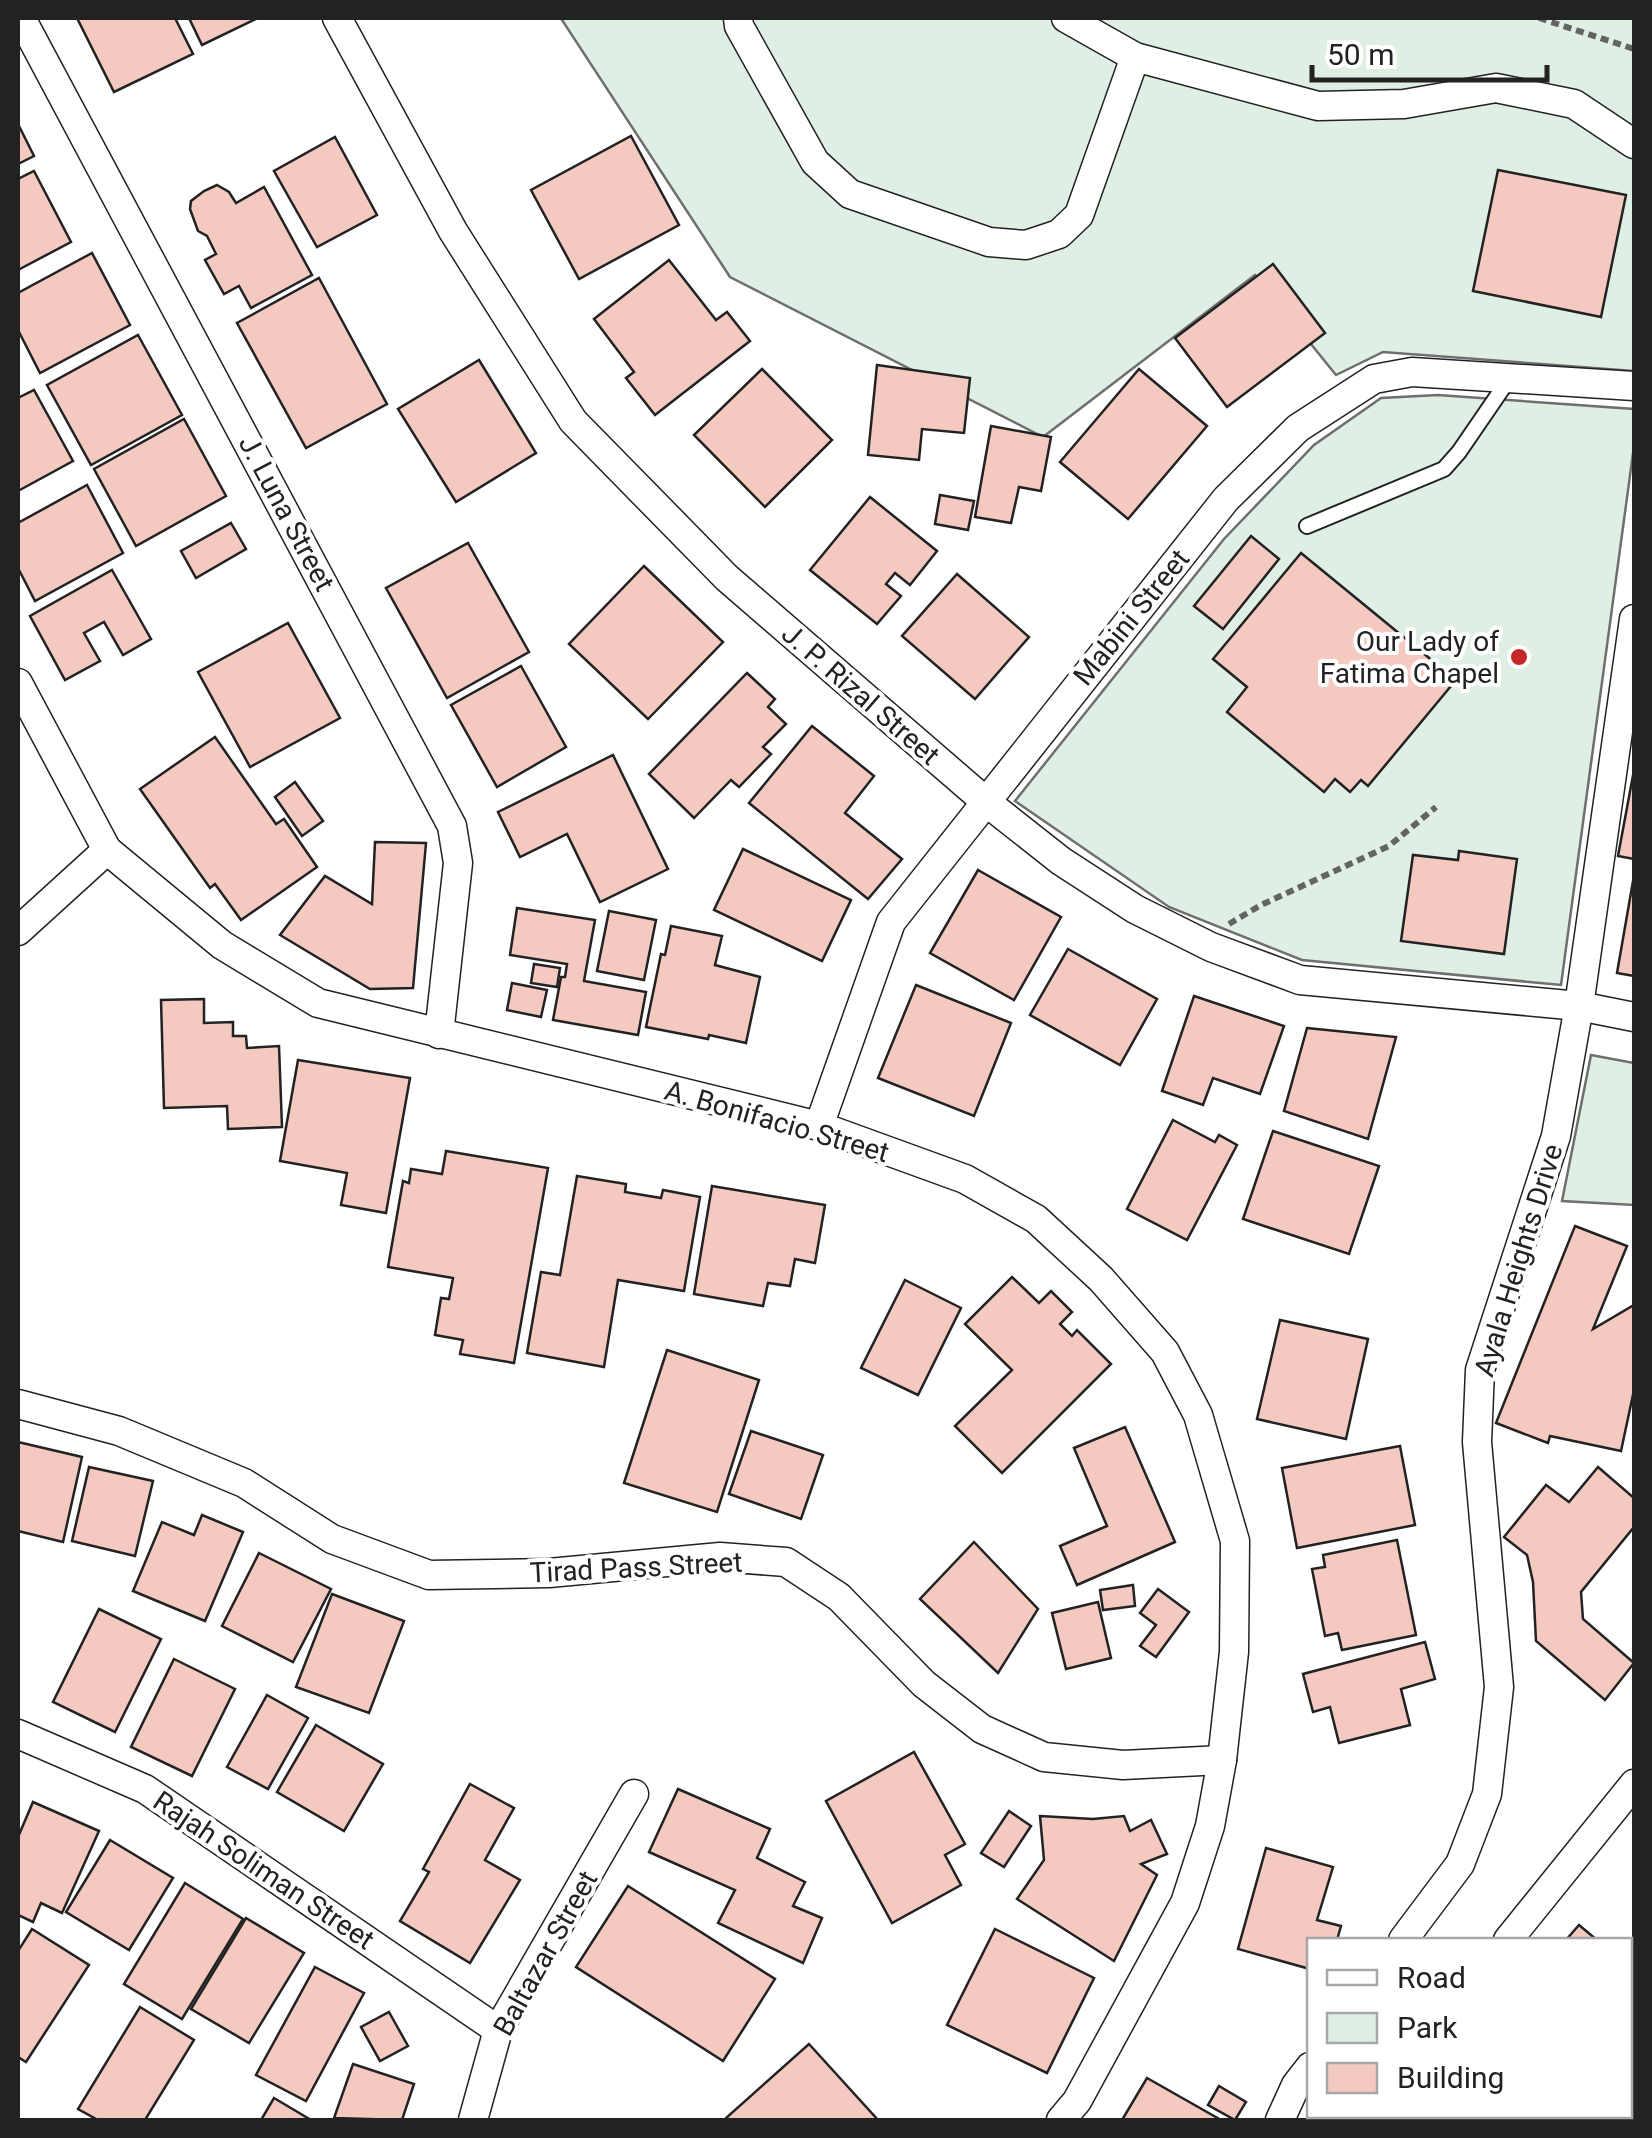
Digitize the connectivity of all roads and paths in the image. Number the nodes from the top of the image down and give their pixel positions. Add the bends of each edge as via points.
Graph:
1 (21, 18) edge
2 (337, 18) edge
3 (738, 18) edge
4 (1066, 18) edge
5 (1539, 18) edge
6 (1634, 49) edge
7 (1135, 56) junction
8 (1634, 144) edge
9 (1509, 380) junction
10 (1634, 386) edge
11 (1308, 526) dead end
12 (1634, 620) edge
13 (18, 683) edge
14 (985, 801) junction
15 (1436, 808) dead end
16 (107, 850) junction
17 (18, 931) edge
18 (1201, 940) junction
19 (1579, 1006) junction
20 (1634, 1017) edge
21 (439, 1034) junction
22 (818, 1126) junction
23 (18, 1404) edge
24 (18, 1734) edge
25 (1222, 1760) junction
26 (1634, 1784) edge
27 (634, 1794) dead end
28 (1404, 1938) edge
29 (1510, 1938) edge
30 (498, 2030) junction
31 (1307, 2070) edge
32 (472, 2120) edge
33 (1062, 2120) edge
34 (1280, 2120) edge

1 - 21 street, J. Luna Street via 452,826 458,863
2 - 14 street, J. P. Rizal Street via 453,232 573,421 728,578
3 - 7 street via 815,162 838,184 850,194 989,242 1026,245 1059,234 1079,215
4 - 7 street
5 - 6 path
7 - 8 street via 1318,106 1404,104 1496,88 1574,104
9 - 10 street, Mabini Street
9 - 11 lane via 1444,469
9 - 14 street, Mabini Street via 1412,372 1374,379 1298,428 1226,498
12 - 19 street, Ayala Heights Drive
13 - 16 street, A. Bonifacio Street
14 - 18 street, J. P. Rizal Street via 1135,909
14 - 22 street, Mabini Street via 891,922
15 - 18 path via 1389,846
16 - 17 street
16 - 21 street, A. Bonifacio Street via 222,945 318,1003
18 - 19 street, J. P. Rizal Street via 1300,980
19 - 20 street, J. P. Rizal Street
19 - 28 street, Ayala Heights Drive via 1556,1136 1480,1370 1477,1442 1500,1687 1487,1794 1460,1864
21 - 22 street, A. Bonifacio Street
22 - 25 street, A. Bonifacio Street via 965,1179 1036,1219 1165,1352 1198,1415 1235,1540 1234,1652
23 - 25 street, Tirad Pass Street via 119,1430 244,1483 332,1539 430,1576 720,1557 786,1562 840,1597 924,1684 982,1729 1044,1757 1123,1765
24 - 30 street, Rajah Soliman Street via 145,1789
25 - 33 street, A. Bonifacio Street via 1186,1902
26 - 29 street
27 - 30 street, Baltazar Street
30 - 32 street, Baltazar Street
31 - 34 street

